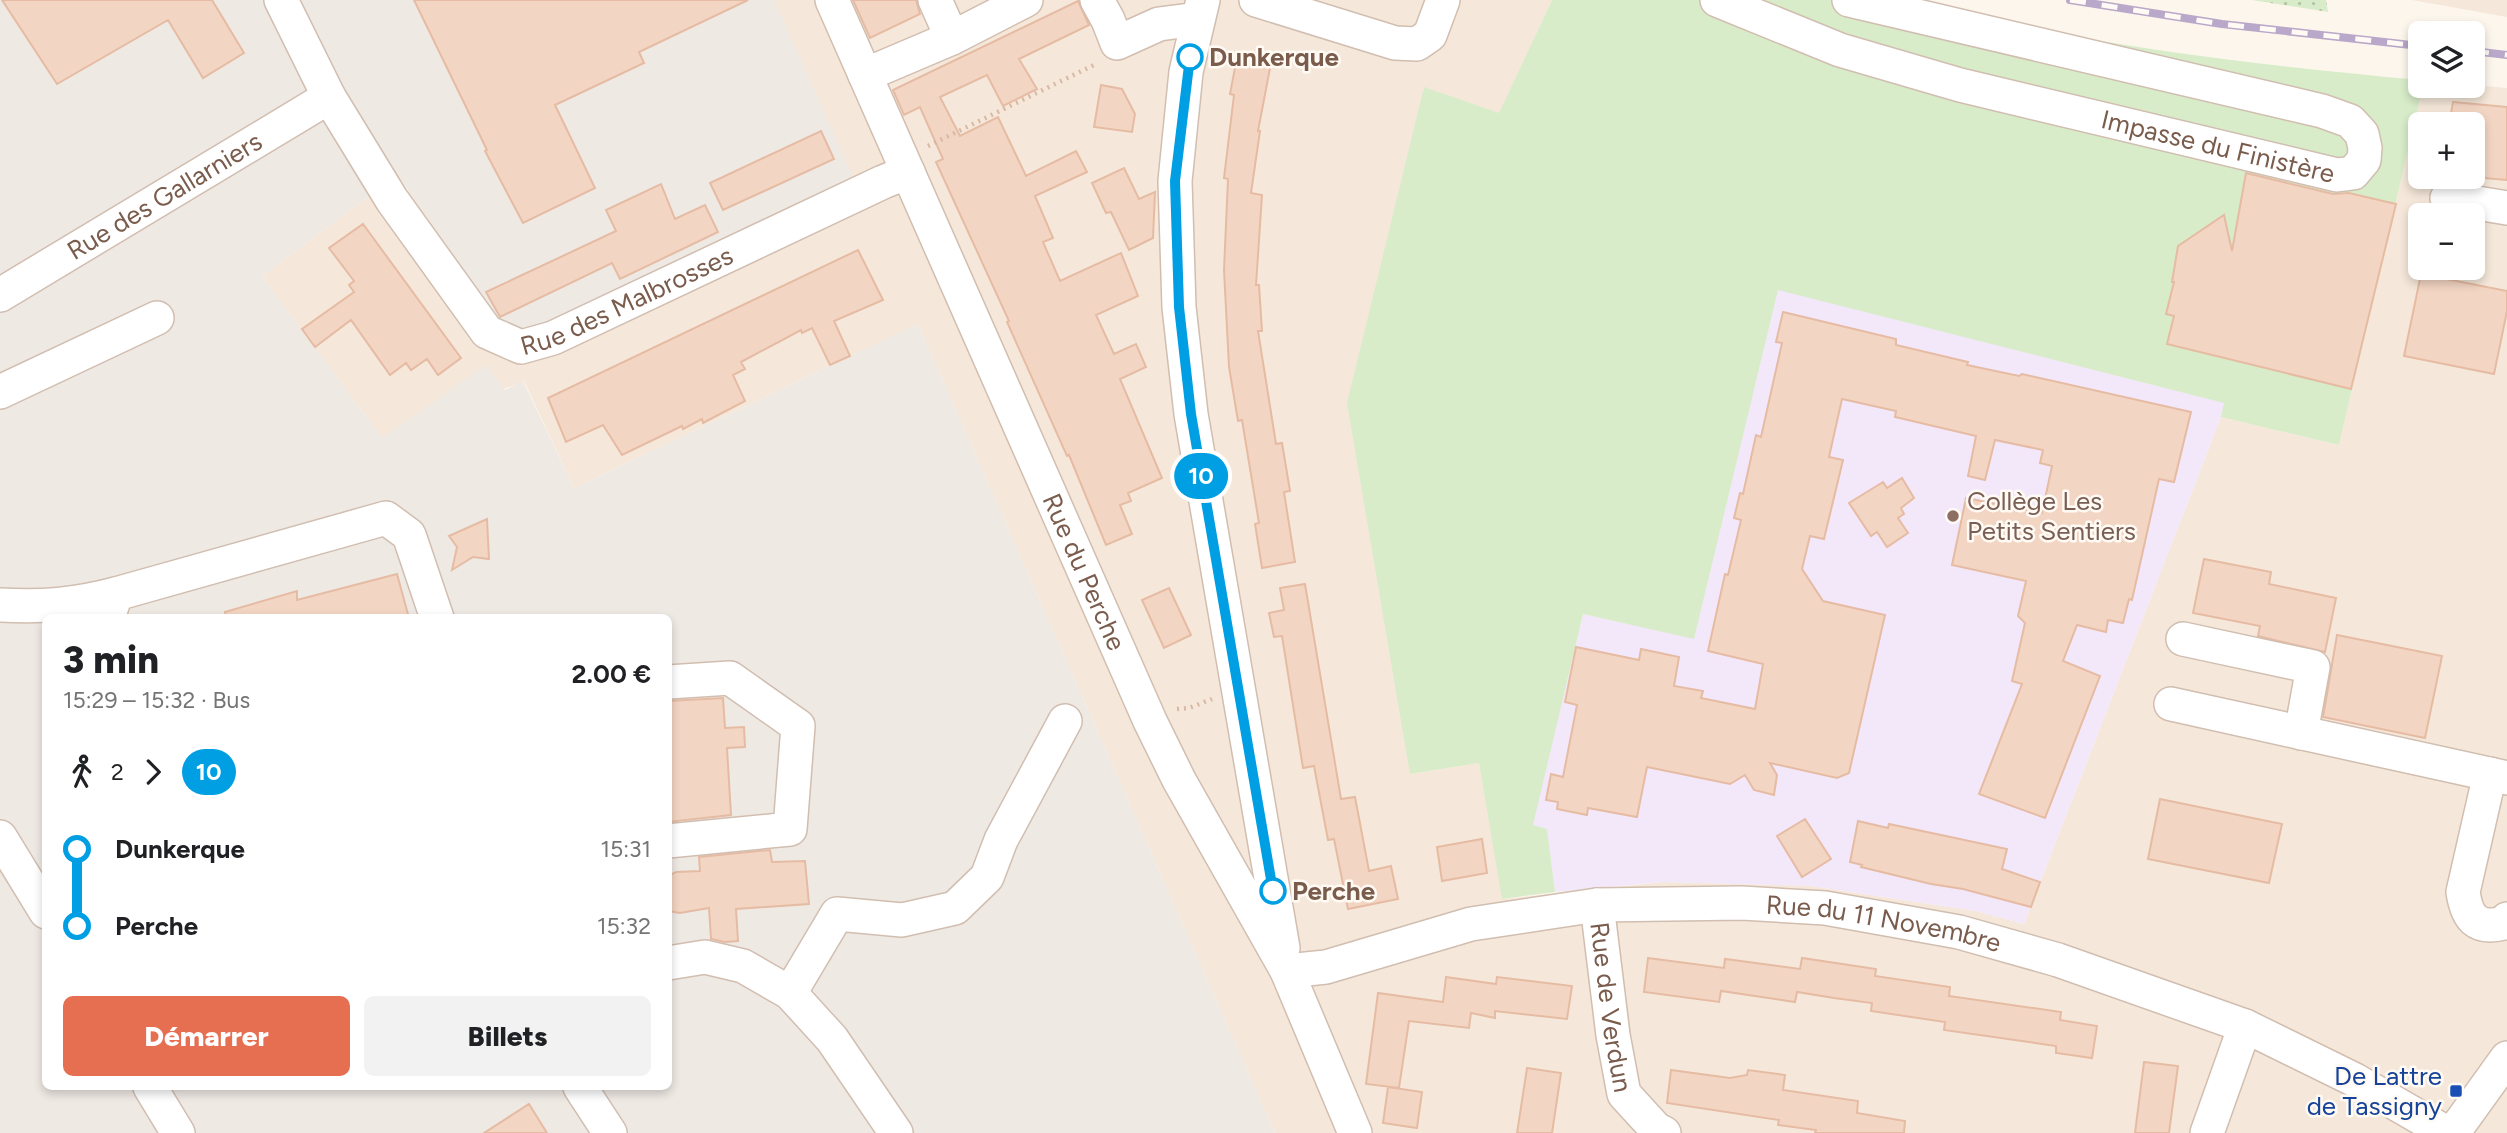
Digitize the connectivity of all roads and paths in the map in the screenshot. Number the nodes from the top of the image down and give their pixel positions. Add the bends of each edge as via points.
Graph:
1 (281, 0) edge
2 (832, 0) edge
3 (936, 0) edge
4 (1026, 0) edge
5 (1097, 0) edge
6 (1256, 0) edge
7 (1443, 0) edge
8 (1849, 0) edge
9 (1735, 2) edge
10 (1201, 10) edge
11 (952, 38) junction
12 (1117, 43) junction
13 (865, 75) junction
14 (329, 97) junction
15 (905, 166) junction
16 (2446, 198) dead end
17 (2507, 208) edge
18 (0, 296) edge
19 (157, 318) dead end
20 (0, 392) edge
21 (0, 605) edge
22 (112, 606) edge
23 (436, 614) edge
24 (2183, 639) dead end
25 (672, 682) edge
26 (1238, 686) junction
27 (2171, 704) dead end
28 (1065, 721) dead end
29 (1150, 721) junction
30 (2301, 733) junction
31 (2498, 776) edge
32 (0, 837) edge
33 (672, 841) edge
34 (42, 905) edge
35 (1597, 905) junction
36 (2507, 919) edge
37 (672, 962) edge
38 (1287, 971) junction
39 (790, 993) junction
40 (2245, 1026) junction
41 (2507, 1058) edge
42 (152, 1090) edge
43 (582, 1090) edge
44 (2462, 1129) edge
45 (178, 1133) edge
46 (610, 1133) edge
47 (896, 1133) edge
48 (1355, 1133) edge
49 (1664, 1133) edge
50 (2207, 1133) edge

1 - 14 street, Rue des Malbrosses
2 - 13 street, Rue du Perche
3 - 11 street
4 - 11 street
5 - 12 street
6 - 7 street via 1395,43 1417,44 1430,35
8 - 9 street, Impasse du Finistère via 2322,111 2350,121 2362,134 2364,160 2353,173 2337,175 1973,89 1840,50
10 - 12 street
10 - 26 street via 1186,72 1175,181 1179,307 1191,414
11 - 13 street
12 - 15 path via 1107,58
13 - 15 street, Rue du Perche
14 - 15 street, Rue des Malbrosses via 392,200 487,332 521,347 553,338 883,182
14 - 18 street, Rue des Gallarniers
15 - 29 street, Rue du Perche
16 - 17 street
19 - 20 street
21 - 22 street via 43,607 90,601
22 - 23 street via 386,518 409,535
24 - 30 street via 2313,667
25 - 33 street via 730,678 798,726 790,829
26 - 29 path via 1189,708 1163,709
26 - 38 street
27 - 30 street
28 - 39 street via 1001,840 987,877 963,901 955,908 902,920 837,914
29 - 38 street, Rue du Perche
30 - 31 street
31 - 36 street via 2463,892 2466,912 2478,923 2493,926
32 - 34 street
35 - 38 street, Rue du 11 Novembre via 1471,924 1326,967
35 - 40 street, Rue du 11 Novembre via 1742,903 1825,908 1959,932 2058,960
35 - 49 street, Rue de Verdun via 1625,1094
37 - 39 street via 705,957 743,966
38 - 48 street, Rue du Perche
39 - 47 street via 832,1039
40 - 44 street, Rue du 11 Novembre
40 - 50 street
41 - 44 street
42 - 45 street
43 - 46 street

